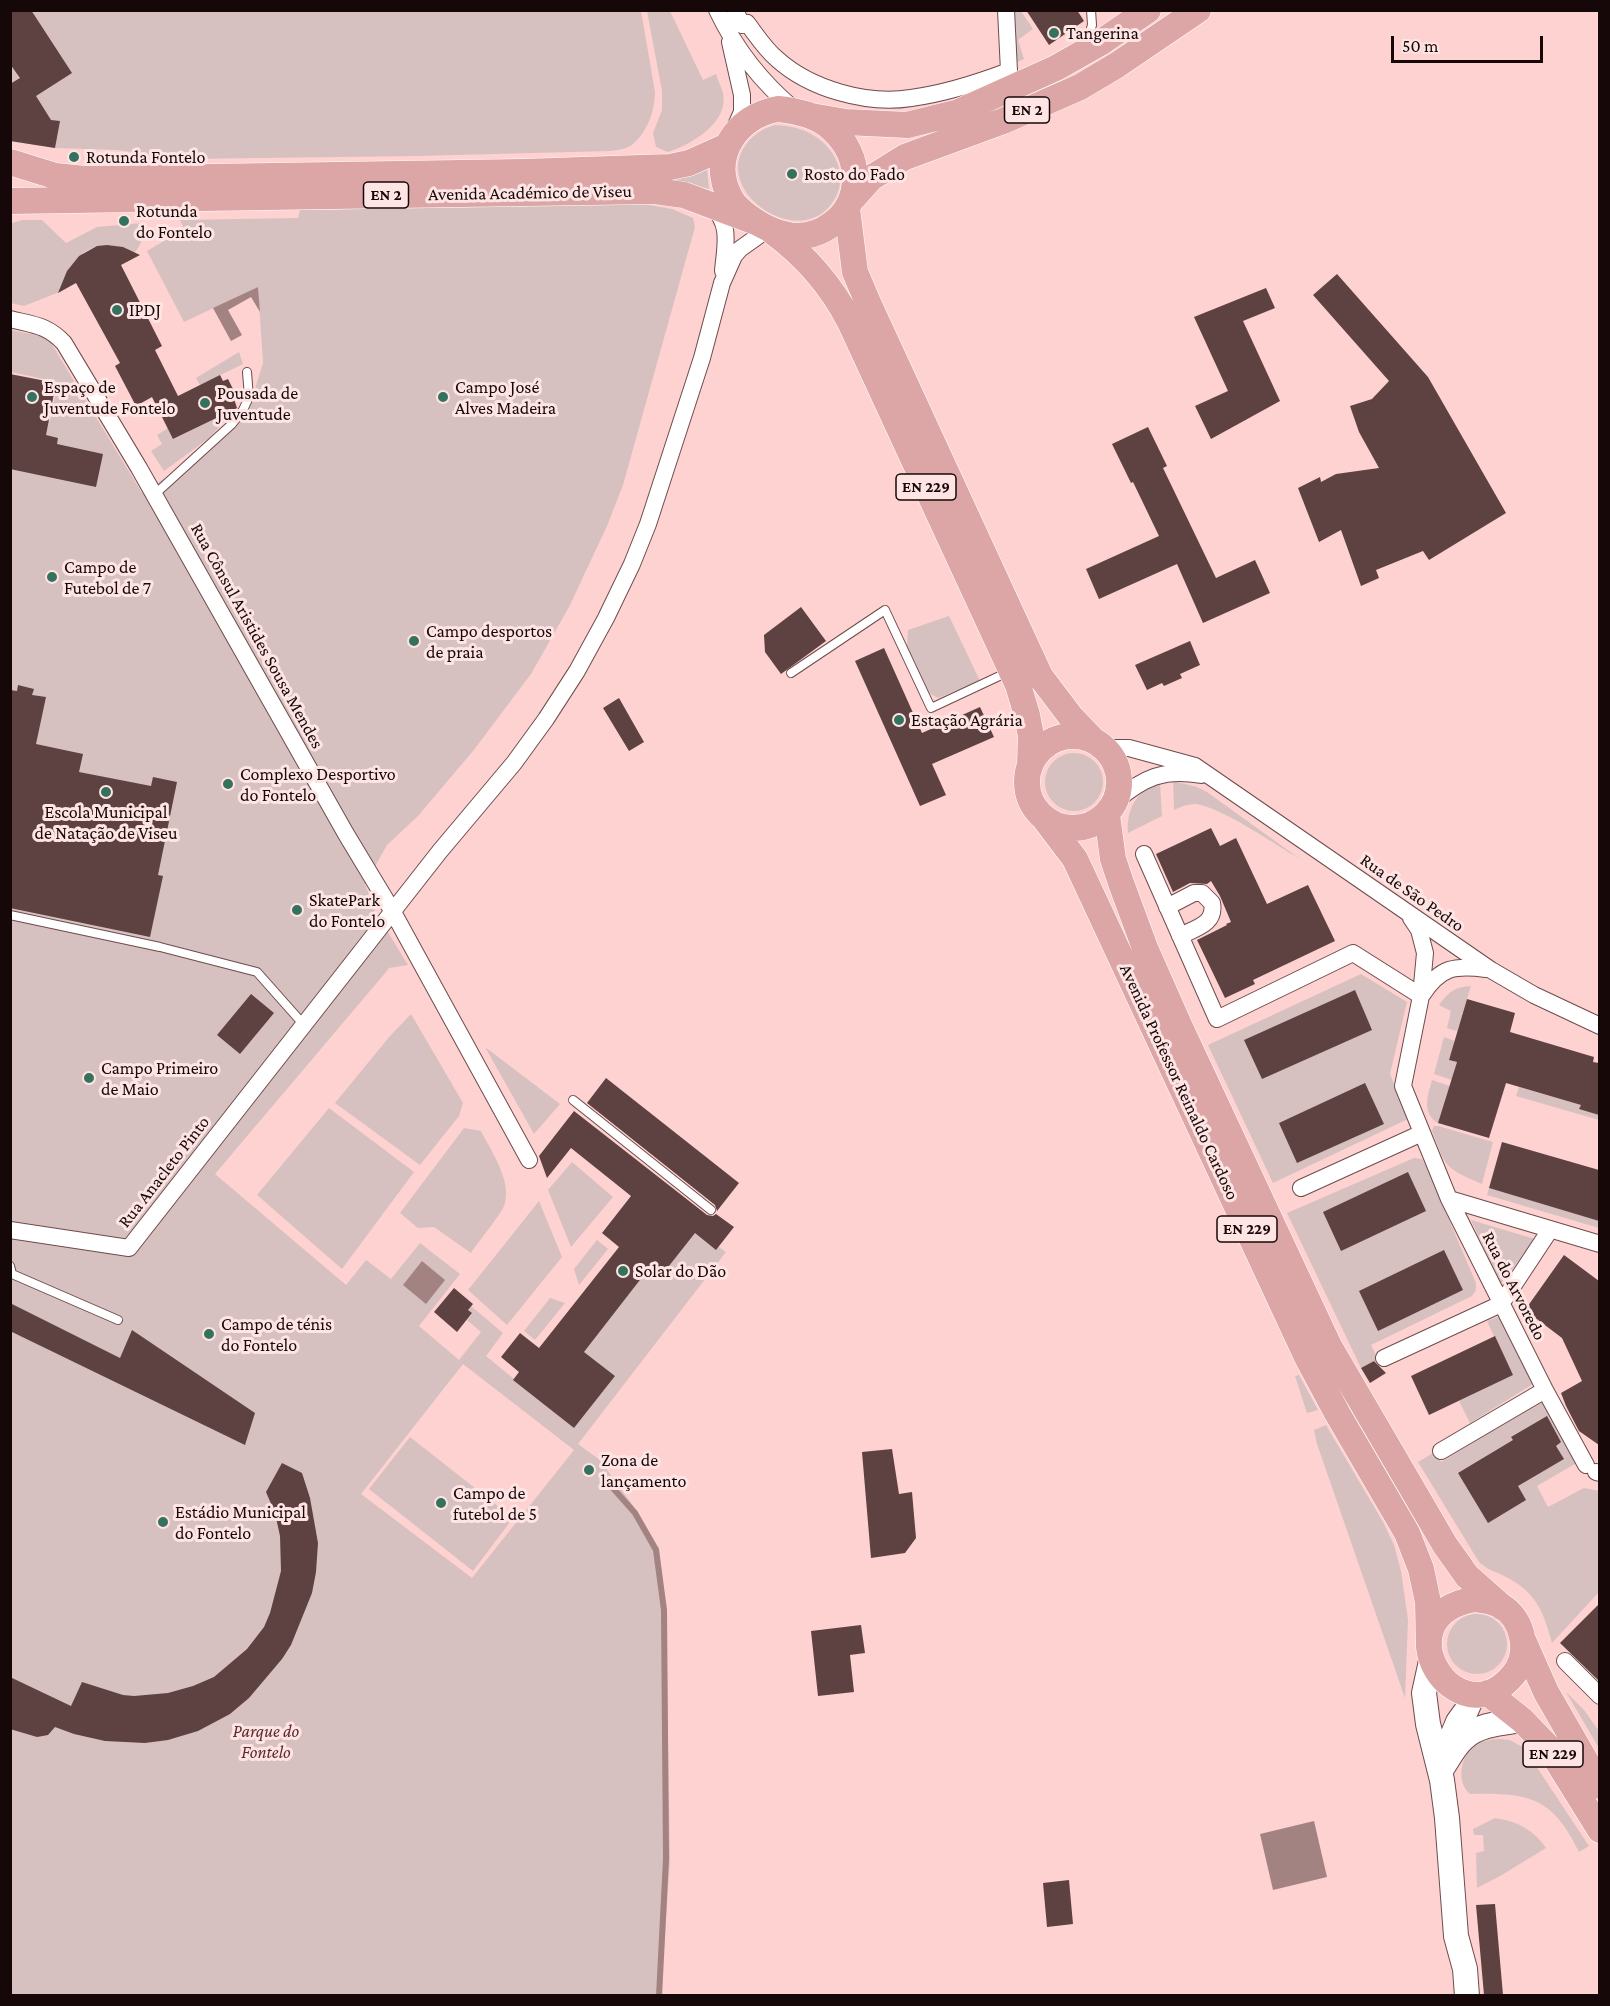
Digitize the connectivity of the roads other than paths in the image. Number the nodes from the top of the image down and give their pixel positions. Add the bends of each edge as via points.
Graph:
1 (717, 10) edge
2 (735, 10) edge
3 (1006, 10) edge
4 (1091, 10) edge
5 (1148, 10) edge
6 (1198, 10) edge
7 (726, 30) junction
8 (1083, 54) junction
9 (803, 113) junction
10 (730, 140) junction
11 (10, 162) edge
12 (723, 174) junction
13 (12, 201) edge
14 (850, 203) junction
15 (717, 206) junction
16 (766, 228) junction
17 (722, 284) junction
18 (10, 320) edge
19 (247, 372) dead end
20 (154, 495) junction
21 (1011, 670) junction
22 (791, 673) dead end
23 (1099, 744) junction
24 (1030, 766) junction
25 (1211, 777) junction
26 (1111, 808) junction
27 (1044, 818) junction
28 (1144, 854) dead end
29 (1167, 907) junction
30 (393, 912) junction
31 (1409, 914) junction
32 (10, 915) edge
33 (1180, 936) junction
34 (1491, 970) junction
35 (1421, 996) junction
36 (304, 1025) junction
37 (1599, 1026) edge
38 (573, 1100) dead end
39 (1422, 1133) junction
40 (529, 1160) dead end
41 (1301, 1188) dead end
42 (1449, 1199) junction
43 (711, 1210) dead end
44 (1550, 1230) junction
45 (11, 1233) edge
46 (1599, 1244) edge
47 (11, 1271) edge
48 (1501, 1304) junction
49 (118, 1320) dead end
50 (1384, 1358) dead end
51 (1545, 1390) junction
52 (1441, 1451) dead end
53 (1594, 1470) edge
54 (1502, 1606) junction
55 (1523, 1640) junction
56 (1430, 1653) junction
57 (1565, 1661) dead end
58 (1481, 1694) junction
59 (1599, 1696) edge
60 (1522, 1720) junction
61 (1440, 1770) junction
62 (1599, 1786) edge
63 (1599, 1830) edge
64 (1467, 1995) edge

1 - 7 street
2 - 3 street via 742,25 747,23 768,51 795,74 836,91 889,100 911,98 1009,71
4 - 8 lane via 1092,25
5 - 8 main road, EN 2
6 - 14 main road, EN 2 via 1080,87 1004,121 905,157 871,178
7 - 9 street via 758,76
7 - 10 street via 742,95 742,112
8 - 9 main road, EN 2 via 993,98 923,122 891,126
9 - 10 main road, EN 2 via 768,111 749,120
9 - 14 main road via 833,130 850,154 856,176
10 - 11 main road, Avenida Académico de Viseu / EN 2 via 689,163 670,167 523,172 85,179 55,176
10 - 12 main road via 723,159
12 - 15 street
12 - 16 main road via 731,200
13 - 15 main road, Avenida Académico de Viseu / EN 2 via 655,191
14 - 16 main road, EN 2 via 840,218 820,232 795,236
14 - 23 main road, EN 229 via 855,272 869,305 1040,676 1071,717
15 - 16 main road, Avenida Académico de Viseu / EN 2
15 - 17 street via 727,237
16 - 17 street via 734,256
16 - 21 main road, EN 229 via 799,252 837,297
17 - 30 street, Rua Anacleto Pinto via 648,524 606,618 546,719
18 - 20 street, Rua Cônsul Aristides Sousa Mendes via 40,326 54,332 64,343
19 - 20 lane via 249,398 243,410
20 - 30 street, Rua Cônsul Aristides Sousa Mendes
21 - 22 lane via 931,708 885,610
21 - 24 main road, EN 229 via 1027,716
23 - 24 main road via 1074,736 1052,740 1036,754
23 - 25 street, Rua de São Pedro via 1173,759 1195,766
23 - 26 main road, EN 229 via 1119,770 1120,786
24 - 27 main road, EN 229 via 1028,790 1035,809
25 - 26 street via 1166,774 1147,778
25 - 31 street, Rua de São Pedro
26 - 27 main road via 1092,825 1075,829
26 - 54 main road, Avenida Professor Reinaldo Cardoso / EN 229 via 1113,859 1145,948 1329,1346 1445,1545 1467,1576
27 - 56 main road, Avenida Professor Reinaldo Cardoso / EN 229 via 1075,859 1307,1357 1407,1533 1428,1602
28 - 29 street
29 - 33 street
29 - 33 street via 1194,893 1202,893 1212,903 1210,921
30 - 36 street, Rua Anacleto Pinto
30 - 40 street, Rua Cônsul Aristides Sousa Mendes
31 - 34 street, Rua de São Pedro
31 - 35 street, Rua do Arvoredo via 1419,930 1425,953
32 - 36 lane via 257,972
33 - 35 street via 1217,1019 1353,953
34 - 35 street via 1460,967 1446,971 1432,979
34 - 37 street, Rua de São Pedro
35 - 39 street, Rua do Arvoredo via 1403,1086
36 - 45 street, Rua Anacleto Pinto via 129,1248
38 - 43 lane
39 - 41 street
39 - 42 street, Rua do Arvoredo
42 - 44 street
42 - 48 street, Rua do Arvoredo
44 - 46 street
44 - 48 street
47 - 49 lane
48 - 50 street
48 - 51 street, Rua do Arvoredo
51 - 52 street
51 - 53 street, Rua do Arvoredo
54 - 55 main road, EN 229 via 1512,1615
54 - 56 main road via 1475,1599 1448,1608 1431,1631
55 - 58 main road via 1518,1670 1508,1682
55 - 62 main road, EN 229 via 1546,1692
56 - 58 main road, EN 229 via 1438,1675 1450,1686
56 - 61 street via 1424,1694
57 - 59 street
58 - 60 main road, EN 229
58 - 61 street via 1458,1722
60 - 61 street via 1469,1734
60 - 63 main road, EN 229 via 1549,1748
61 - 64 street via 1456,1936

